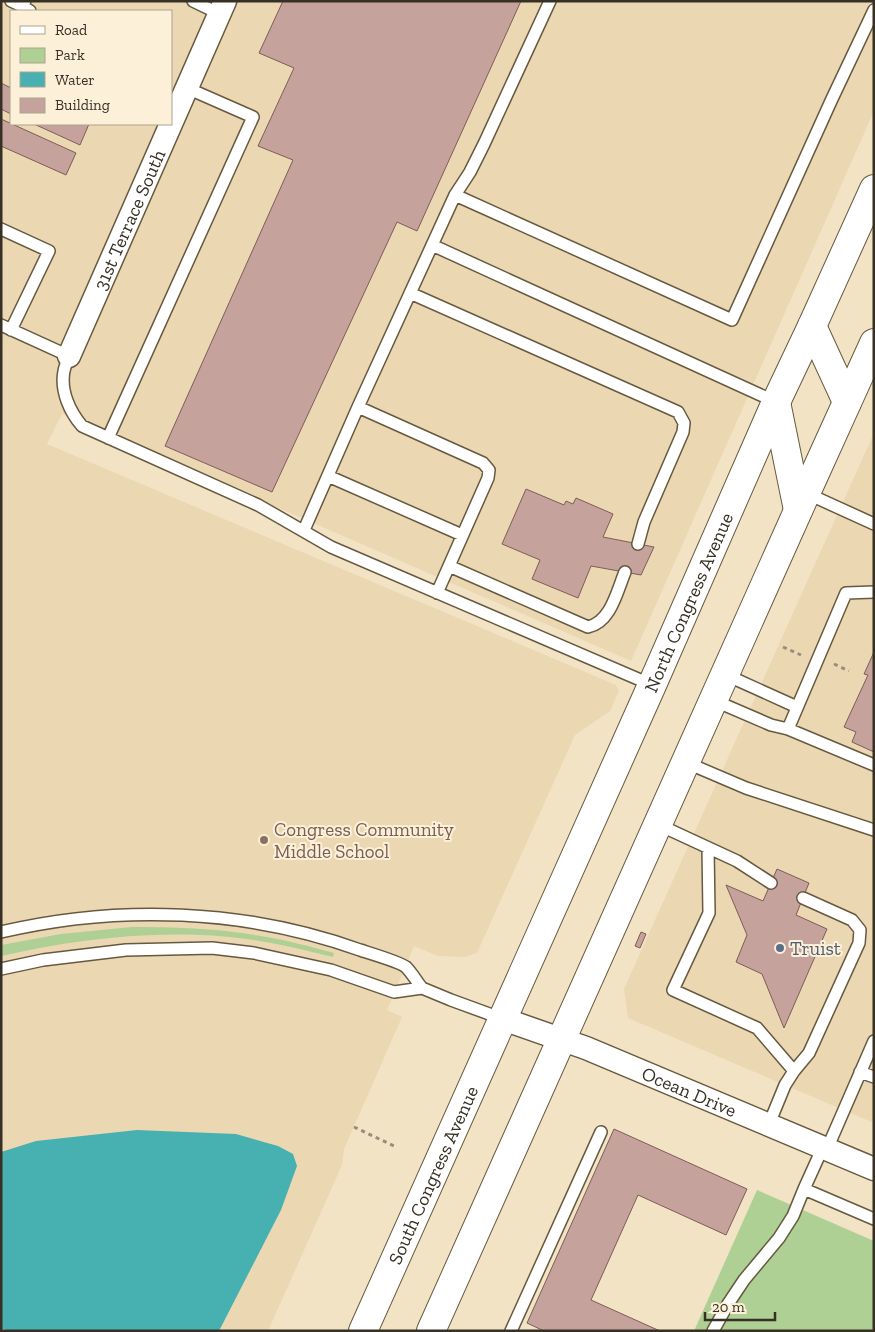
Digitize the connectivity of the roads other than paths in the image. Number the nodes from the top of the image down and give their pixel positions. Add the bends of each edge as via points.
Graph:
1 (11, 1) edge
2 (192, 1) edge
3 (550, 1) edge
4 (26, 6) edge
5 (222, 8) edge
6 (873, 14) edge
7 (187, 88) junction
8 (172, 122) edge
9 (171, 125) edge
10 (874, 189) edge
11 (455, 195) junction
12 (1, 229) edge
13 (432, 245) junction
14 (410, 293) junction
15 (812, 326) junction
16 (6, 327) edge
17 (874, 343) edge
18 (69, 356) junction
19 (776, 402) junction
20 (847, 402) junction
21 (358, 407) junction
22 (108, 438) junction
23 (328, 476) junction
24 (802, 502) junction
25 (874, 524) edge
26 (304, 530) junction
27 (462, 535) junction
28 (638, 544) dead end
29 (449, 566) junction
30 (625, 572) dead end
31 (874, 592) edge
32 (437, 593) junction
33 (724, 674) junction
34 (652, 685) junction
35 (713, 700) junction
36 (797, 707) junction
37 (788, 729) junction
38 (685, 762) junction
39 (874, 765) edge
40 (657, 824) junction
41 (874, 830) edge
42 (708, 848) junction
43 (771, 883) dead end
44 (803, 898) dead end
45 (1, 932) edge
46 (1, 969) edge
47 (422, 988) junction
48 (503, 1019) junction
49 (562, 1039) junction
50 (874, 1041) edge
51 (794, 1071) junction
52 (860, 1072) junction
53 (874, 1077) edge
54 (769, 1124) junction
55 (601, 1132) dead end
56 (825, 1148) junction
57 (874, 1169) edge
58 (804, 1189) junction
59 (874, 1219) edge
60 (363, 1331) edge
61 (431, 1331) edge
62 (511, 1331) edge
63 (713, 1331) edge

1 - 4 lane
2 - 5 lane
3 - 11 lane via 484,144
5 - 7 street, 31st Terrace South
6 - 11 lane via 732,320
7 - 8 street, 31st Terrace South
7 - 22 lane via 253,117
9 - 18 street, 31st Terrace South
10 - 15 main road, North Congress Avenue
11 - 13 lane
12 - 16 lane via 49,251
13 - 14 lane
13 - 19 lane
14 - 21 lane
14 - 28 lane via 678,412 684,423 683,432 644,522
15 - 19 main road, North Congress Avenue
15 - 20 main road
16 - 18 lane
17 - 20 main road
18 - 22 lane via 64,388 74,416 82,426
19 - 24 main road
19 - 34 main road, North Congress Avenue
20 - 24 main road
21 - 23 lane
21 - 27 lane via 483,463 489,470
22 - 26 lane via 258,505
23 - 26 lane
23 - 27 lane
24 - 25 lane
24 - 33 main road
26 - 32 lane via 331,547
27 - 29 lane
29 - 30 lane via 588,627 595,626 608,615
29 - 32 lane
31 - 36 lane via 846,594
32 - 34 lane
33 - 35 main road
33 - 36 lane
34 - 48 main road, North Congress Avenue
35 - 37 lane
35 - 38 main road
36 - 37 lane
37 - 39 lane
38 - 40 main road
38 - 41 lane via 746,788
40 - 42 lane
40 - 49 main road
42 - 43 lane via 737,861
42 - 51 lane via 708,913 673,990 757,1028
44 - 51 lane via 852,920 860,930 859,943 809,1053
45 - 47 lane via 52,922 135,914 219,918 338,942 405,966
46 - 47 lane via 43,960 126,950 212,948 254,953 331,970 394,992
47 - 48 lane
48 - 49 street, Ocean Drive
48 - 60 main road, South Congress Avenue
49 - 54 street, Ocean Drive
49 - 61 main road
50 - 52 lane
51 - 54 lane
52 - 53 lane
52 - 56 lane
54 - 56 street, Ocean Drive
55 - 62 lane
56 - 57 street, Ocean Drive
56 - 58 lane
58 - 59 lane
58 - 63 lane via 779,1238 744,1280

